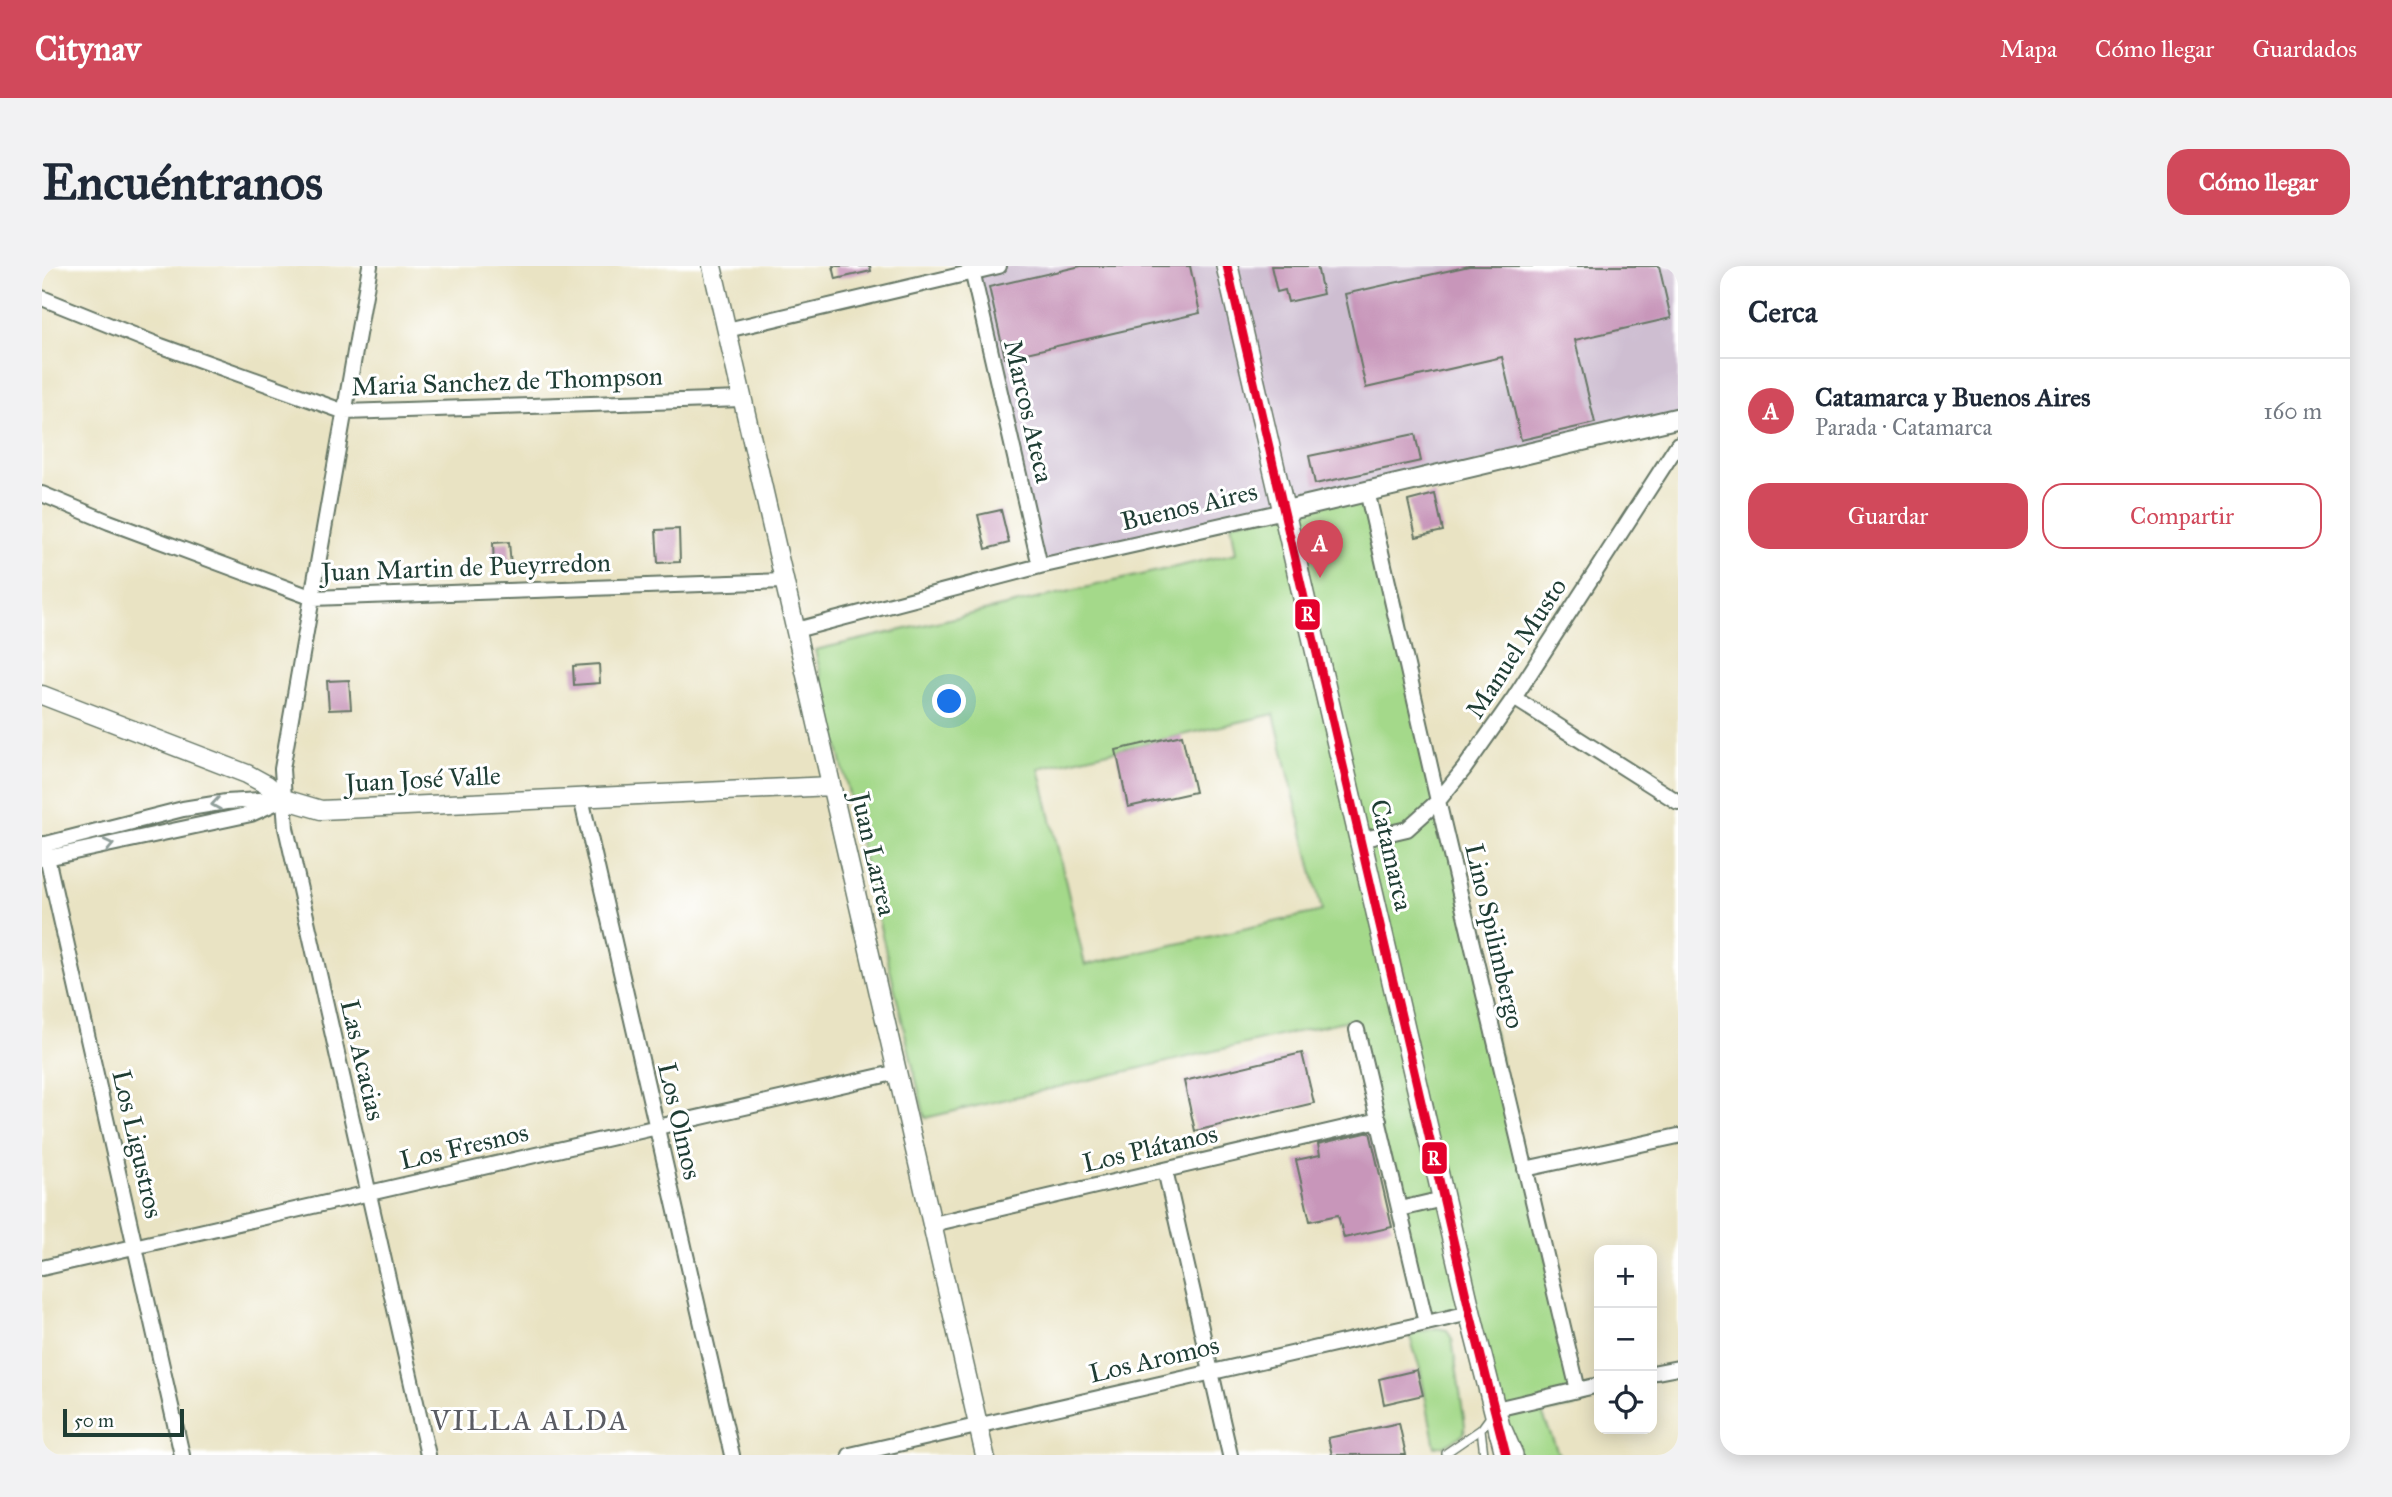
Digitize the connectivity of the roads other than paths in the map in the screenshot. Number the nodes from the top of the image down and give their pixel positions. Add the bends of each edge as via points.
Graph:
1 (369, 266) edge
2 (712, 266) edge
3 (999, 266) edge
4 (1227, 266) edge
5 (972, 269) edge
6 (42, 298) edge
7 (726, 330) junction
8 (742, 399) junction
9 (345, 412) junction
10 (1678, 418) edge
11 (1678, 444) edge
12 (1367, 491) junction
13 (42, 494) edge
14 (1283, 511) junction
15 (1040, 566) junction
16 (784, 581) junction
17 (313, 598) junction
18 (796, 630) junction
19 (42, 695) edge
20 (1514, 698) junction
21 (831, 786) junction
22 (581, 798) junction
23 (284, 799) junction
24 (1438, 801) junction
25 (1678, 802) edge
26 (1360, 840) junction
27 (44, 851) edge
28 (1357, 1030) dead end
29 (898, 1072) junction
30 (1379, 1120) junction
31 (657, 1127) junction
32 (1678, 1136) edge
33 (1525, 1169) junction
34 (1165, 1170) junction
35 (368, 1193) junction
36 (1443, 1199) junction
37 (1400, 1209) junction
38 (933, 1224) junction
39 (136, 1246) junction
40 (42, 1268) edge
41 (1470, 1313) junction
42 (1426, 1323) junction
43 (1678, 1368) edge
44 (1211, 1372) junction
45 (1657, 1372) edge
46 (1594, 1386) edge
47 (1578, 1390) junction
48 (1496, 1409) junction
49 (978, 1424) junction
50 (1500, 1445) edge
51 (182, 1455) edge
52 (428, 1455) edge
53 (732, 1455) edge
54 (850, 1455) edge
55 (985, 1455) edge
56 (1230, 1455) edge
57 (1446, 1455) edge
58 (1484, 1455) edge

1 - 9 street, Las Acacias
2 - 7 street, Juan Larrea
3 - 5 street
4 - 14 main road, Catamarca
5 - 7 street
5 - 15 street, Marcos Ateca
6 - 9 street, Maria Sanchez de Thompson
7 - 8 street, Juan Larrea
8 - 9 street, Maria Sanchez de Thompson
8 - 16 street, Juan Larrea
9 - 17 street, Las Acacias
10 - 12 main road, Buenos Aires
11 - 20 street, Manuel Musto
12 - 14 main road, Buenos Aires
12 - 24 street, Lino Spilimbergo
13 - 17 street, Juan Martin de Pueyrredon
14 - 15 street, Buenos Aires
14 - 26 main road, Catamarca
15 - 18 street, Buenos Aires
16 - 17 street, Juan Martin de Pueyrredon
16 - 18 street, Juan Larrea
17 - 23 street, Las Acacias via 282,769
18 - 21 street, Juan Larrea
19 - 23 street, Juan José Valle via 247,774
20 - 24 street, Manuel Musto
20 - 25 street
21 - 22 street, Juan José Valle
21 - 29 street, Juan Larrea
22 - 23 street, Juan José Valle via 321,810
22 - 31 street, Los Olmos
23 - 27 street via 251,814
23 - 35 street, Las Acacias via 286,828
24 - 26 street, Manuel Musto via 1407,829
24 - 33 street, Lino Spilimbergo
26 - 36 main road, Catamarca
27 - 39 street, Los Ligustros
28 - 30 street
29 - 31 street, Los Fresnos
29 - 38 street, Juan Larrea
30 - 34 street, Los Plátanos
30 - 37 street
31 - 35 street, Los Fresnos
31 - 53 street, Los Olmos
32 - 33 street
33 - 47 street, Lino Spilimbergo
34 - 38 street, Los Plátanos
34 - 44 street
35 - 39 street, Los Fresnos
35 - 52 street, Las Acacias
36 - 37 street
36 - 41 main road, Catamarca
37 - 42 street
38 - 49 street, Juan Larrea
39 - 40 street, Los Fresnos
39 - 51 street, Los Ligustros
41 - 42 street, Los Aromos
41 - 48 main road, Catamarca
42 - 44 street, Los Aromos
43 - 45 street
44 - 49 street, Los Aromos
44 - 56 street
46 - 47 street
47 - 48 street
48 - 50 main road, Catamarca
49 - 54 street, Los Aromos
49 - 55 street, Juan Larrea
50 - 57 lane
50 - 58 lane

